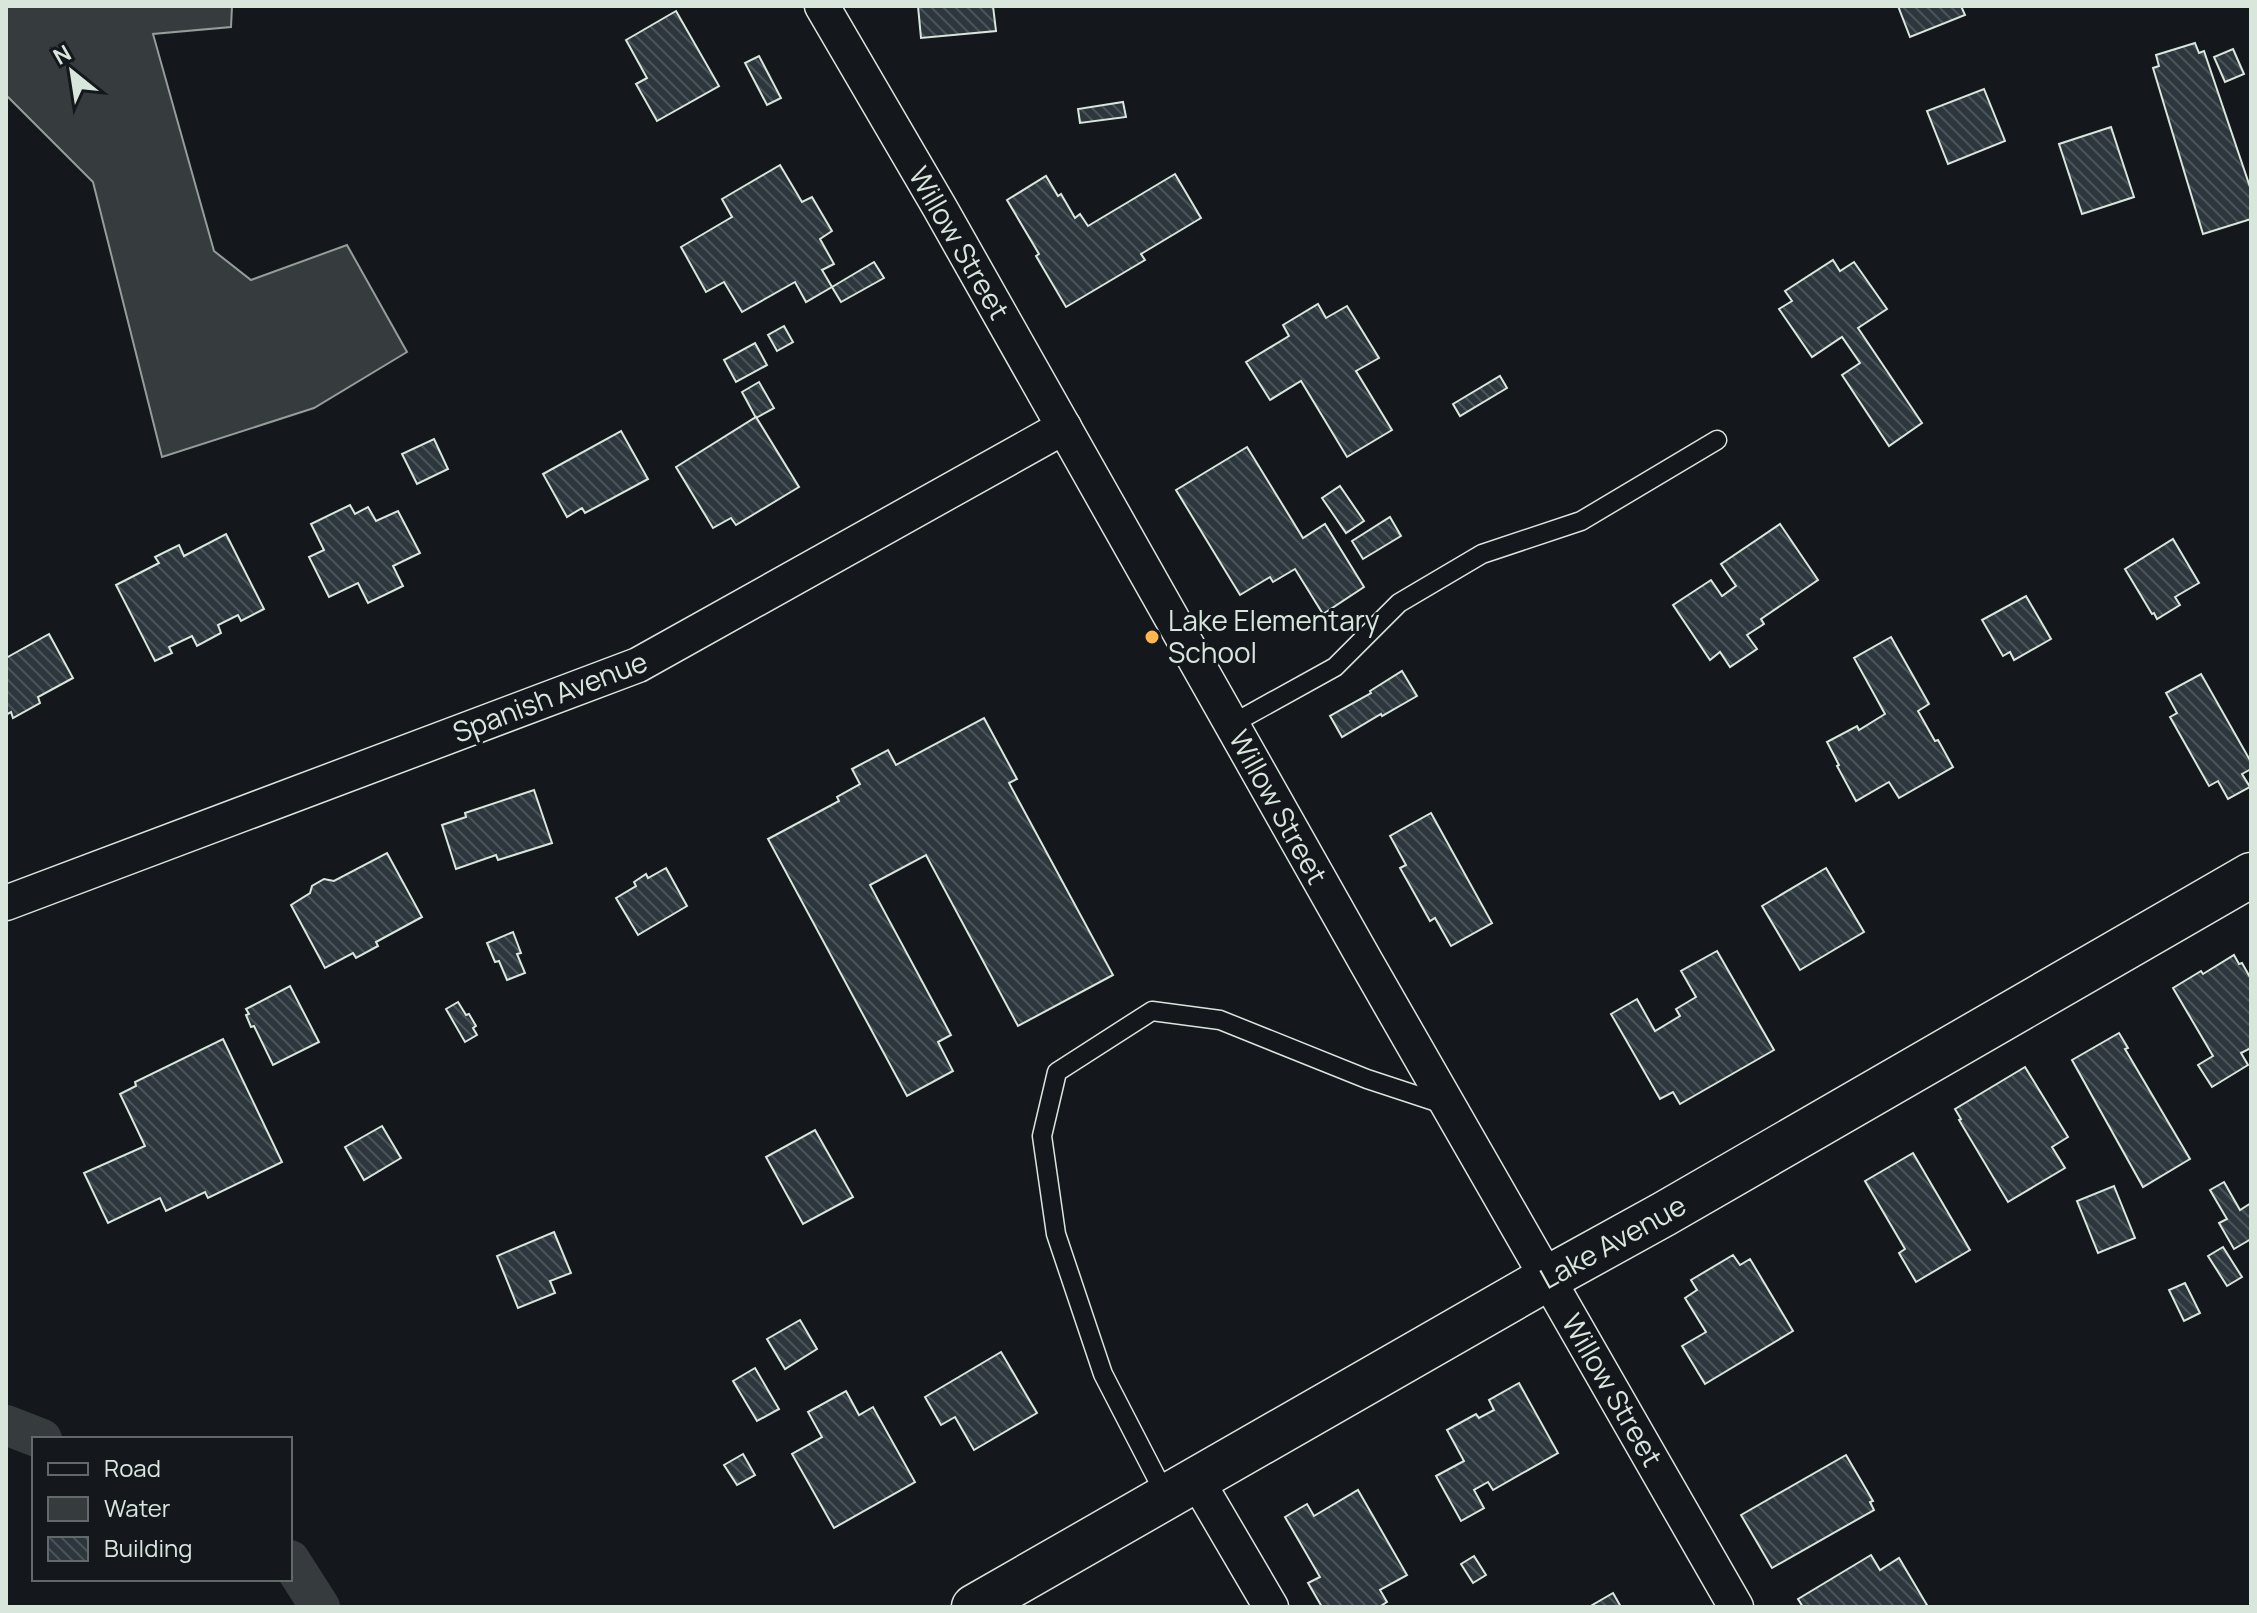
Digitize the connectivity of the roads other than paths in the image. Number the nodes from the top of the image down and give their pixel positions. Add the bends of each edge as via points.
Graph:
1 (822, 6) edge
2 (1064, 427) junction
3 (1717, 440) dead end
4 (1232, 724) junction
5 (2251, 875) edge
6 (6, 903) edge
7 (1448, 1106) junction
8 (1548, 1278) junction
9 (1181, 1488) junction
10 (974, 1607) edge
11 (1271, 1607) edge
12 (1736, 1607) edge

1 - 2 street, Willow Street
2 - 4 street, Willow Street
2 - 6 street, Spanish Avenue via 638,665
3 - 4 lane via 1581,521 1482,554 1399,603 1335,667
4 - 7 street, Willow Street
5 - 8 street, Lake Avenue
7 - 8 street, Willow Street
7 - 9 lane via 1220,1020 1152,1011 1057,1072 1042,1136 1056,1234 1103,1374
8 - 9 street, Lake Avenue
8 - 12 street, Willow Street
9 - 10 street, Lake Avenue
9 - 11 street

